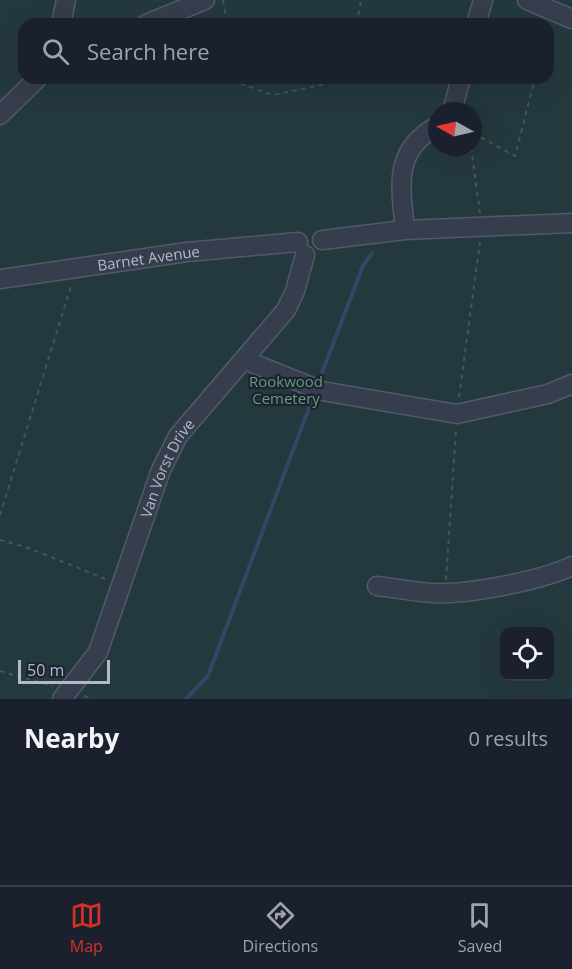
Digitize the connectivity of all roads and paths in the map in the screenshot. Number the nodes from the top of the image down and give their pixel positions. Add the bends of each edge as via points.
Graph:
1 (66, 0) edge
2 (205, 0) edge
3 (223, 0) edge
4 (361, 0) edge
5 (483, 0) edge
6 (527, 0) edge
7 (62, 18) edge
8 (161, 18) edge
9 (226, 18) edge
10 (358, 18) edge
11 (478, 18) edge
12 (572, 20) edge
13 (32, 84) edge
14 (242, 84) edge
15 (322, 84) edge
16 (459, 84) edge
17 (533, 84) edge
18 (454, 102) edge
19 (0, 115) edge
20 (428, 133) edge
21 (482, 138) edge
22 (472, 156) edge
23 (572, 223) edge
24 (482, 227) junction
25 (405, 230) junction
26 (302, 249) junction
27 (77, 270) junction
28 (0, 279) edge
29 (245, 360) junction
30 (572, 384) edge
31 (457, 414) junction
32 (0, 515) edge
33 (0, 540) edge
34 (572, 566) edge
35 (119, 584) junction
36 (377, 586) dead end
37 (445, 592) junction
38 (0, 671) edge
39 (66, 695) edge
40 (93, 699) edge

1 - 7 street
2 - 8 street
3 - 9 path
4 - 10 path
5 - 11 street
6 - 12 street
13 - 19 street
14 - 15 path via 273,95
16 - 18 street
17 - 21 path via 515,156
20 - 25 street via 401,169
22 - 24 path
23 - 24 street, Barnet Avenue
24 - 25 street, Barnet Avenue
24 - 31 path
25 - 26 street, Barnet Avenue via 322,240 309,232 302,235
26 - 27 street, Barnet Avenue via 187,252
26 - 29 street, Van Vorst Drive via 295,291 286,310
27 - 28 street, Barnet Avenue
27 - 32 path
29 - 31 street via 315,389
29 - 35 street, Van Vorst Drive via 178,435
30 - 31 street via 538,397
31 - 37 path
33 - 35 path
34 - 37 street via 551,576
35 - 39 street, Van Vorst Drive via 98,652
36 - 37 street
38 - 39 path
39 - 40 path

